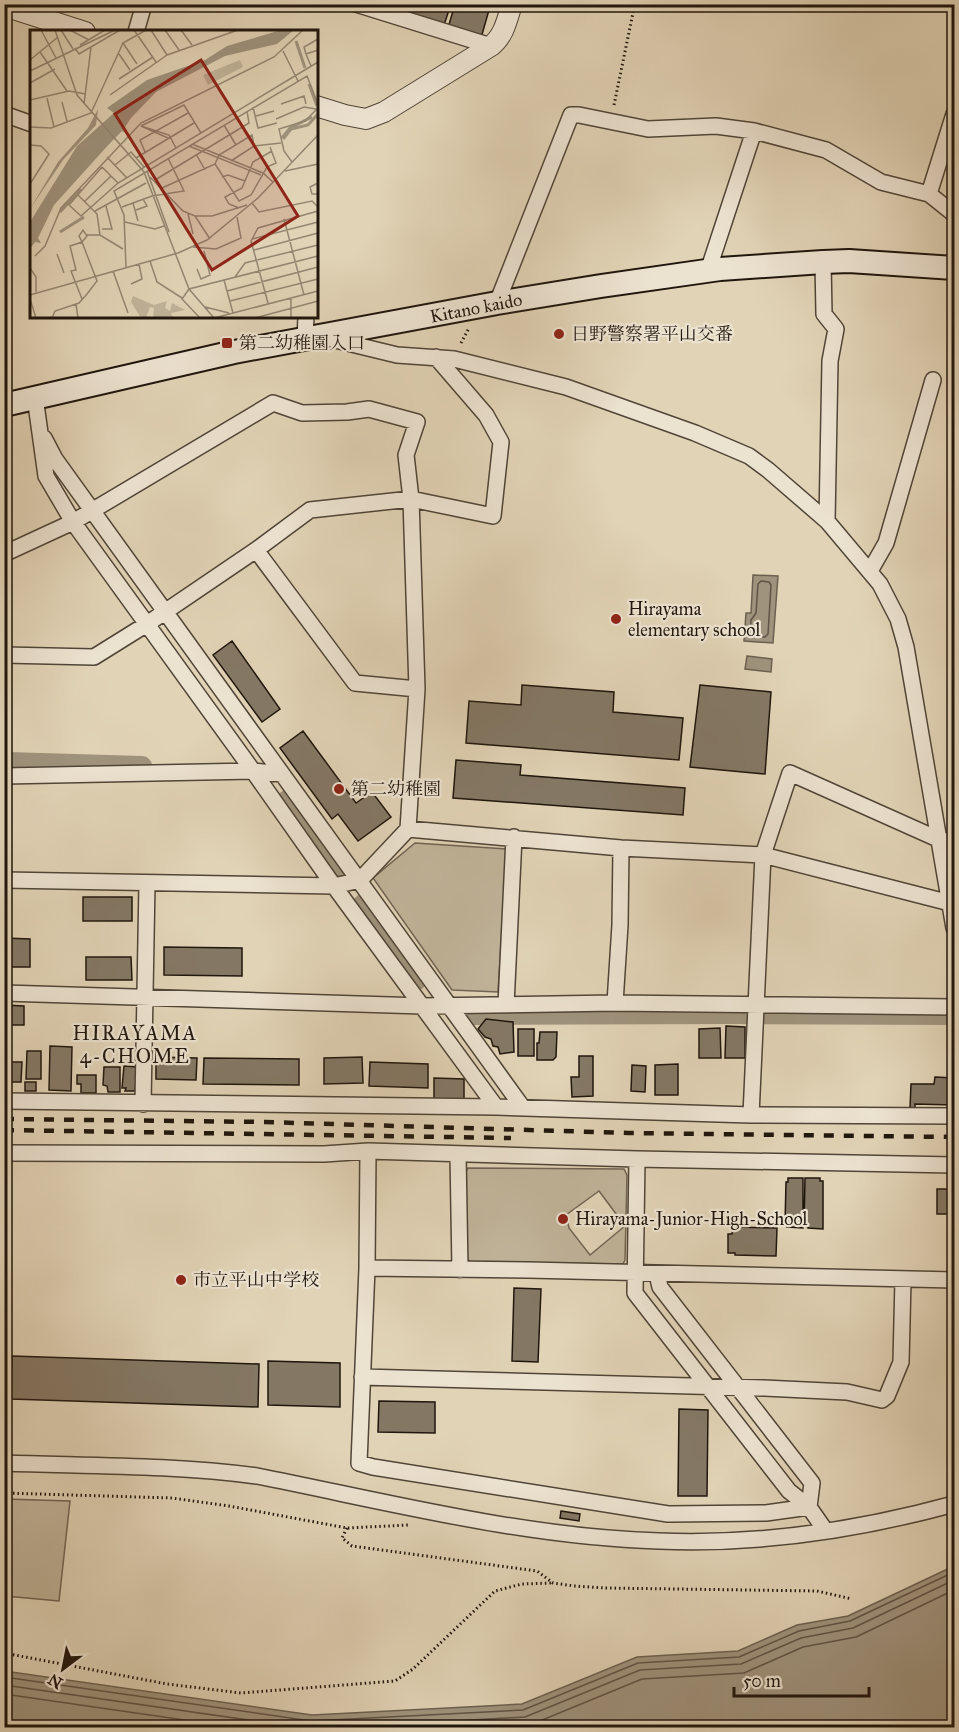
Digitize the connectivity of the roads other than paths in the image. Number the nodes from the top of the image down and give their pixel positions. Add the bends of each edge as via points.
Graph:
1 (144, 4) edge
2 (356, 4) edge
3 (512, 4) edge
4 (4, 6) edge
5 (78, 30) edge
6 (137, 30) edge
7 (491, 46) junction
8 (318, 107) edge
9 (4, 114) edge
10 (954, 114) edge
11 (30, 123) edge
12 (754, 131) junction
13 (929, 194) junction
14 (954, 214) edge
15 (823, 262) junction
16 (954, 268) edge
17 (708, 271) junction
18 (490, 305) junction
19 (307, 318) edge
20 (314, 338) junction
21 (436, 357) junction
22 (933, 380) dead end
23 (35, 397) junction
24 (4, 405) edge
25 (41, 432) junction
26 (411, 499) junction
27 (93, 510) junction
28 (827, 521) junction
29 (73, 522) junction
30 (256, 550) junction
31 (4, 552) edge
32 (870, 571) junction
33 (166, 611) junction
34 (147, 624) junction
35 (4, 655) edge
36 (417, 689) junction
37 (253, 771) junction
38 (282, 774) junction
39 (5, 778) edge
40 (408, 829) junction
41 (514, 837) junction
42 (947, 841) edge
43 (621, 848) junction
44 (763, 855) junction
45 (360, 879) junction
46 (4, 880) edge
47 (147, 883) junction
48 (333, 886) junction
49 (950, 903) junction
50 (954, 928) edge
51 (4, 993) edge
52 (145, 997) junction
53 (615, 1003) junction
54 (757, 1003) junction
55 (506, 1005) junction
56 (423, 1006) junction
57 (451, 1006) junction
58 (954, 1007) edge
59 (4, 1101) edge
60 (143, 1104) junction
61 (496, 1107) junction
62 (523, 1108) junction
63 (751, 1115) junction
64 (954, 1116) edge
65 (368, 1151) junction
66 (4, 1153) edge
67 (458, 1154) junction
68 (637, 1159) junction
69 (954, 1165) edge
70 (367, 1268) junction
71 (460, 1270) junction
72 (636, 1273) junction
73 (657, 1274) junction
74 (903, 1280) junction
75 (954, 1280) edge
76 (362, 1377) junction
77 (708, 1387) junction
78 (737, 1388) junction
79 (4, 1463) edge
80 (954, 1504) edge
81 (809, 1507) junction
82 (825, 1530) junction

1 - 6 street
2 - 7 street
3 - 7 street via 498,41
4 - 5 street
7 - 8 street via 384,112 366,118
9 - 11 street
10 - 13 street
12 - 13 street via 826,150 881,182
12 - 17 street
12 - 18 street via 716,126 648,129 571,115
13 - 14 street
15 - 16 main road, Kitano kaido
15 - 17 main road, Kitano kaido
15 - 28 street via 824,314 836,329 830,361
17 - 18 main road, Kitano kaido
18 - 20 main road, Kitano kaido
19 - 20 street
20 - 21 street via 397,355
20 - 23 main road, Kitano kaido
21 - 26 street via 486,415 501,442 492,516
21 - 28 street via 454,358 566,387 726,445 768,470
22 - 32 street via 886,543
23 - 24 main road, Kitano kaido
23 - 25 street
25 - 27 street via 55,459
25 - 29 street via 45,476
26 - 27 street via 406,455 417,422 369,409 302,412 273,403
26 - 30 street via 309,510
26 - 36 street
27 - 29 street
27 - 33 street
28 - 32 street
29 - 31 street
29 - 34 street
30 - 33 street
30 - 36 street via 355,683
32 - 42 street via 898,619 906,646
33 - 34 street
33 - 38 street
34 - 35 street via 94,657
34 - 37 street
36 - 40 street
37 - 38 street
37 - 39 street
37 - 48 street
38 - 45 street
40 - 41 street
40 - 45 street
41 - 43 street
41 - 55 street
42 - 44 street via 790,772
42 - 49 street
43 - 44 street
43 - 53 street
44 - 49 street
44 - 54 street
45 - 48 street
45 - 57 street
46 - 47 street
47 - 48 street
47 - 52 street
48 - 56 street
49 - 50 street
51 - 52 street
52 - 56 street
52 - 60 street
53 - 54 street
53 - 55 street
54 - 58 street
54 - 63 street
55 - 57 street
56 - 57 street
56 - 61 street
57 - 62 street
59 - 60 street
60 - 61 street
61 - 62 street
62 - 63 street
63 - 64 street
65 - 66 street
65 - 67 street
65 - 70 street
67 - 68 street
67 - 71 street
68 - 69 street
68 - 72 street
70 - 71 street
70 - 76 street
71 - 72 street
72 - 73 street
72 - 77 street via 635,1293
73 - 74 street
73 - 78 street via 660,1287
74 - 75 street
74 - 78 street via 902,1362 882,1400 847,1392
76 - 77 street
76 - 81 street via 359,1463 668,1514 766,1514
77 - 78 street
77 - 81 street via 789,1491
78 - 81 street via 812,1483
79 - 82 street via 223,1472 460,1518 630,1540 723,1541
80 - 82 street
81 - 82 street

